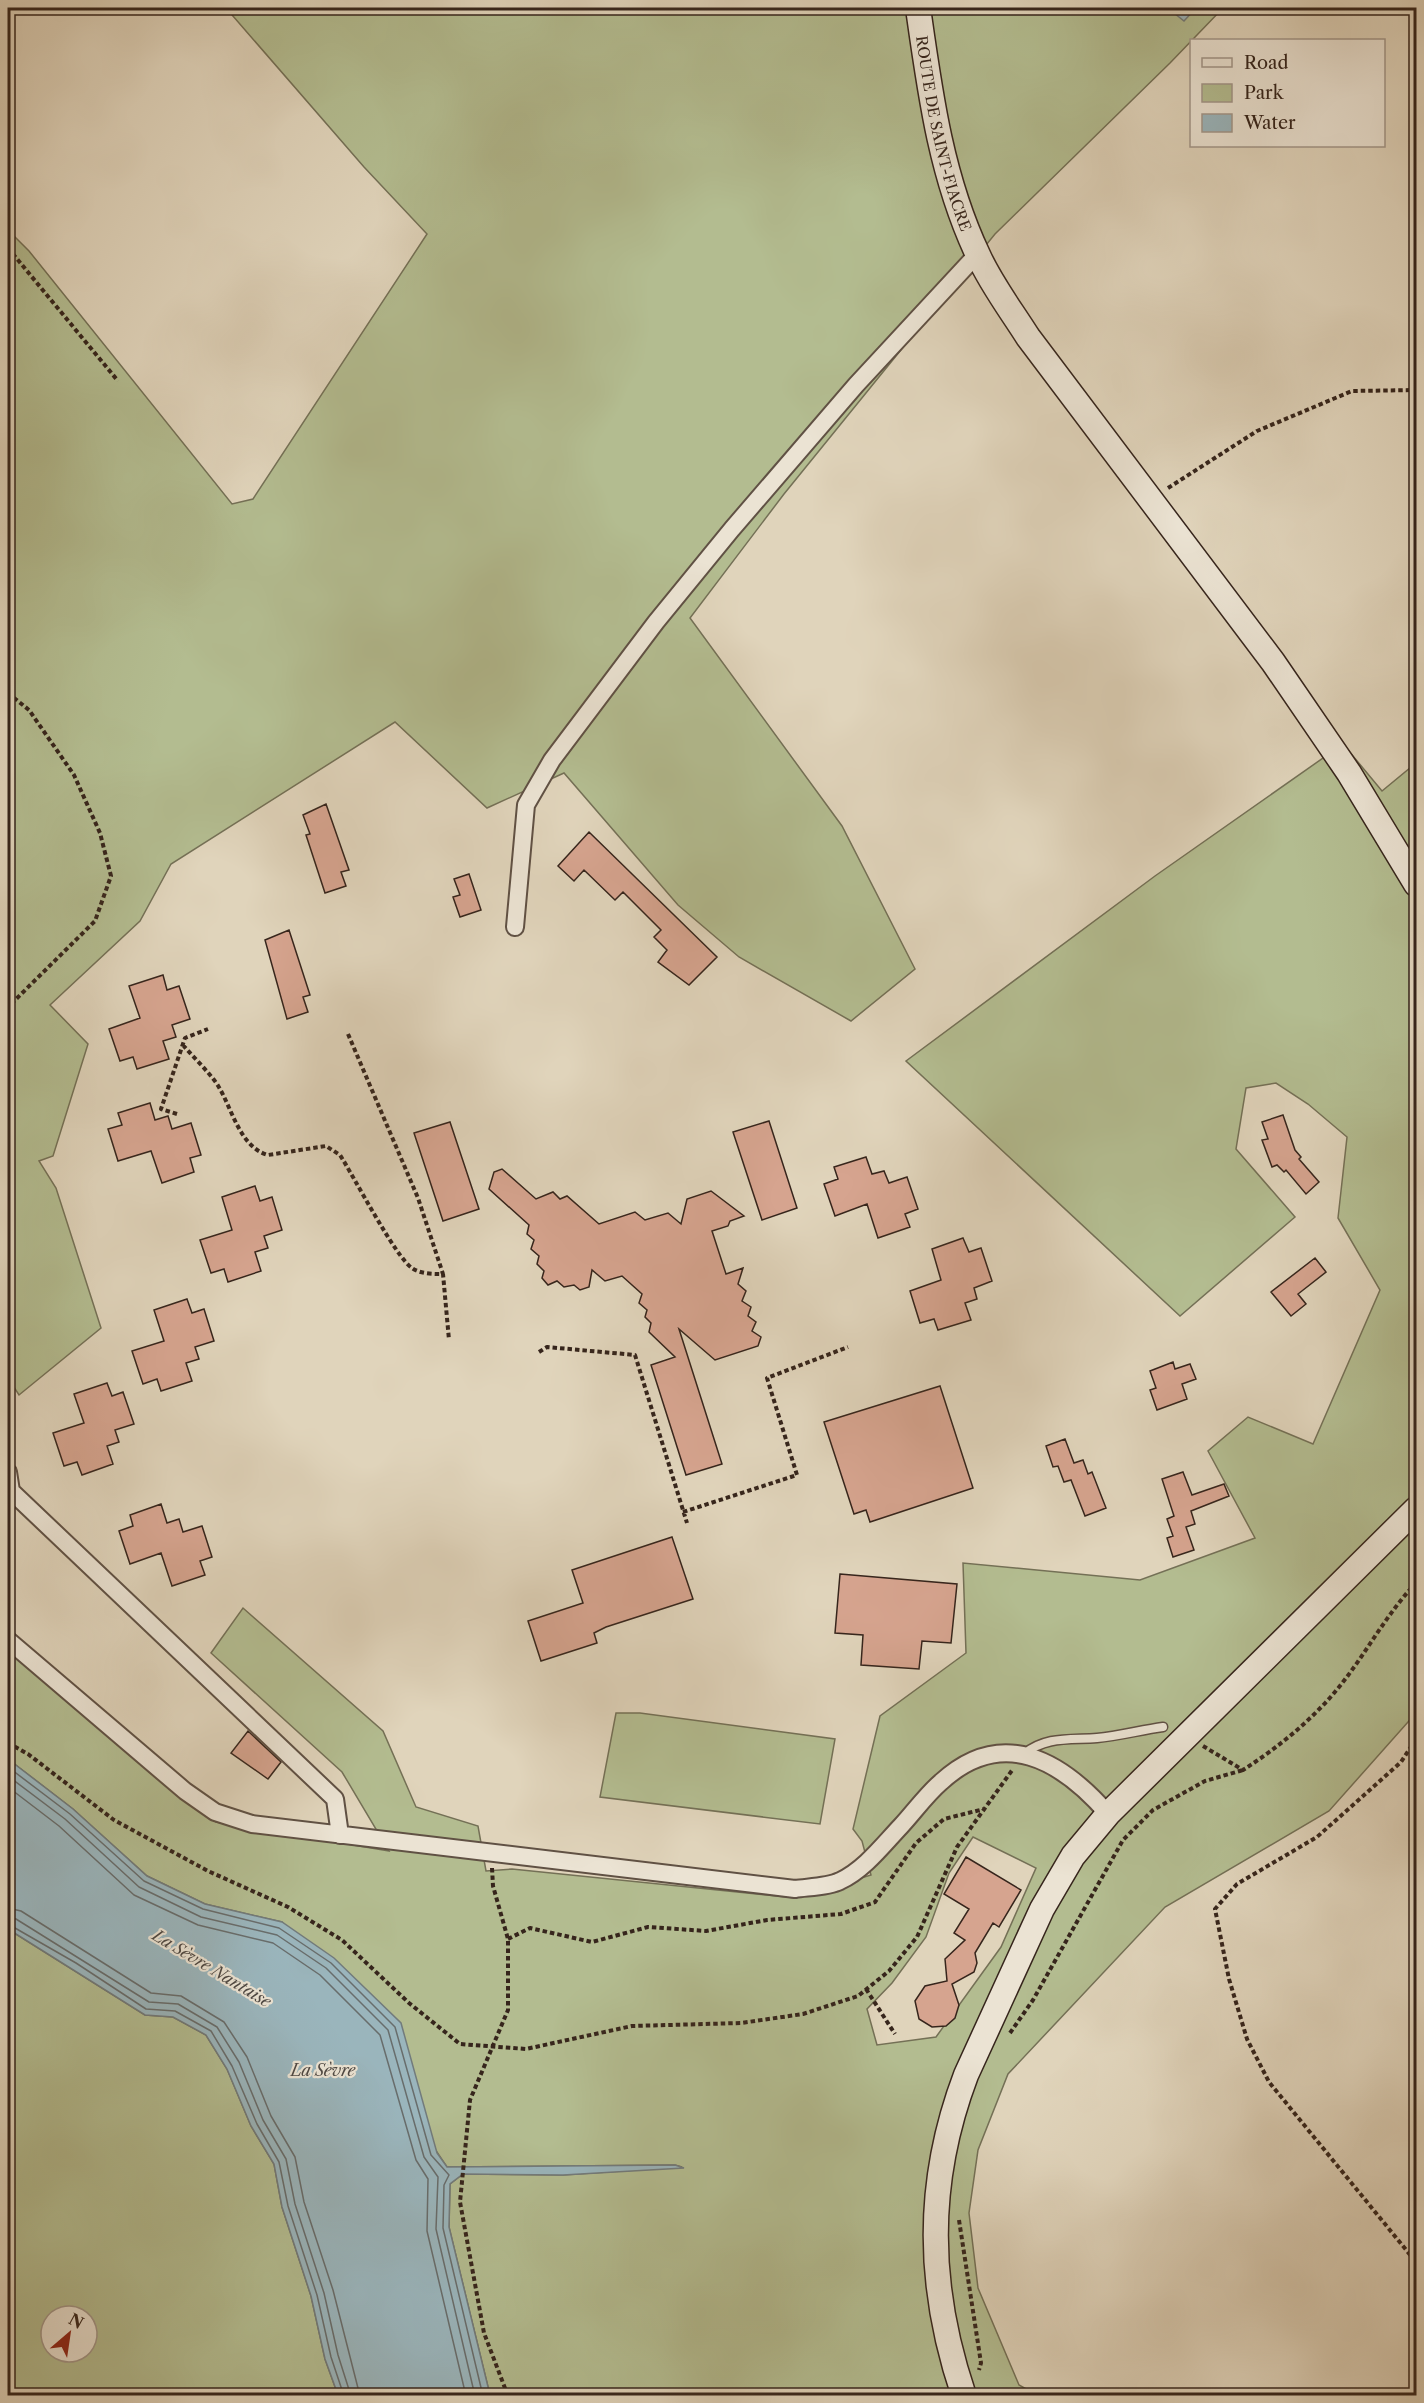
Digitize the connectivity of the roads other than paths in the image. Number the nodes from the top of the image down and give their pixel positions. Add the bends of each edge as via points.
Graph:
1 (918, 8) edge
2 (978, 257) junction
3 (1416, 884) edge
4 (515, 927) dead end
5 (8, 1472) edge
6 (9, 1492) edge
7 (1416, 1509) edge
8 (8, 1640) edge
9 (1163, 1727) dead end
10 (1024, 1754) junction
11 (1108, 1814) junction
12 (340, 1835) junction
13 (964, 2396) edge

1 - 2 main road, ROUTE DE SAINT-FIACRE via 937,135
2 - 3 main road, ROUTE DE SAINT-FIACRE via 1029,337 1273,662 1349,774
2 - 4 street via 856,385 732,529 552,760 526,806
5 - 6 street
6 - 12 street via 335,1799
7 - 11 main road
8 - 12 street via 185,1791 215,1812 252,1824
9 - 10 lane via 1098,1738 1053,1740 1035,1745
10 - 11 street via 1060,1770
10 - 12 street via 985,1755 963,1766 941,1782 880,1848 838,1882 795,1889
11 - 13 main road via 1073,1856 1042,1909 966,2075 947,2134 936,2203 936,2255 940,2314

